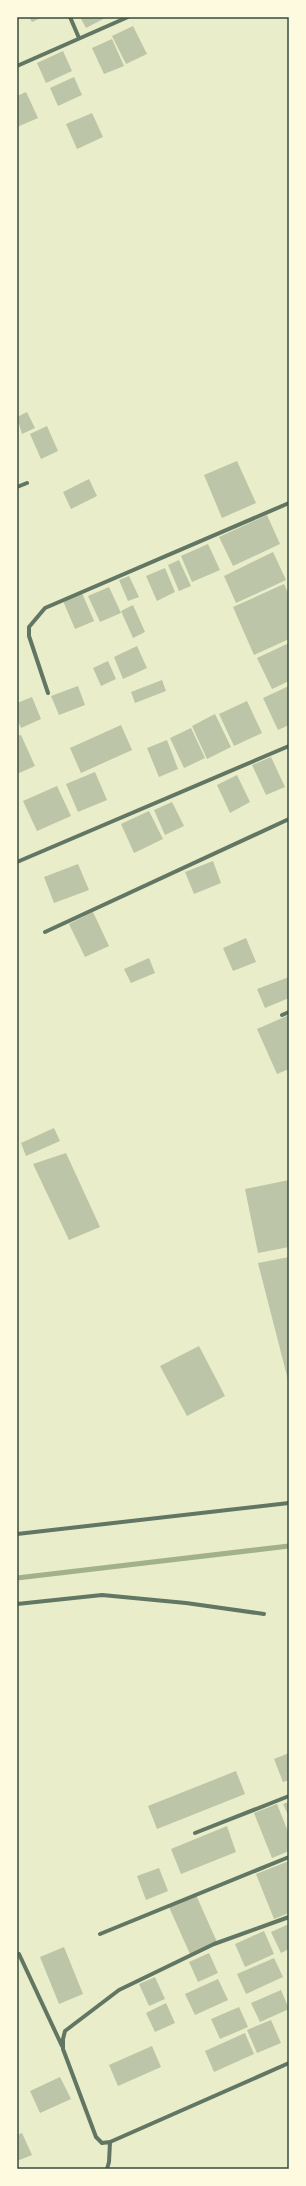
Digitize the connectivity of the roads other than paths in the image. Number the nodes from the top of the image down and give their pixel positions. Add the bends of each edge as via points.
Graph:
1 (70, 17) edge
2 (128, 17) edge
3 (79, 38) junction
4 (17, 66) edge
5 (27, 483) dead end
6 (17, 487) edge
7 (289, 504) edge
8 (48, 693) dead end
9 (289, 746) edge
10 (289, 820) edge
11 (17, 862) edge
12 (45, 932) dead end
13 (289, 1012) edge
14 (282, 1015) dead end
15 (289, 1503) edge
16 (17, 1534) edge
17 (17, 1604) edge
18 (264, 1614) dead end
19 (289, 1796) edge
20 (195, 1833) dead end
21 (289, 1857) edge
22 (289, 1917) edge
23 (100, 1934) dead end
24 (19, 1954) dead end
25 (63, 2049) junction
26 (289, 2063) edge
27 (110, 2142) junction
28 (107, 2169) edge

1 - 3 street
2 - 3 street
3 - 4 street
5 - 6 street
7 - 8 street via 45,608 29,627 29,636
9 - 11 street
10 - 12 street
13 - 14 street
15 - 16 street
17 - 18 street via 102,1595
19 - 20 street
21 - 23 street
22 - 25 street via 214,1944 119,1990 65,2031 62,2039
24 - 25 street
25 - 27 street via 96,2137 102,2143
26 - 27 street
27 - 28 street

